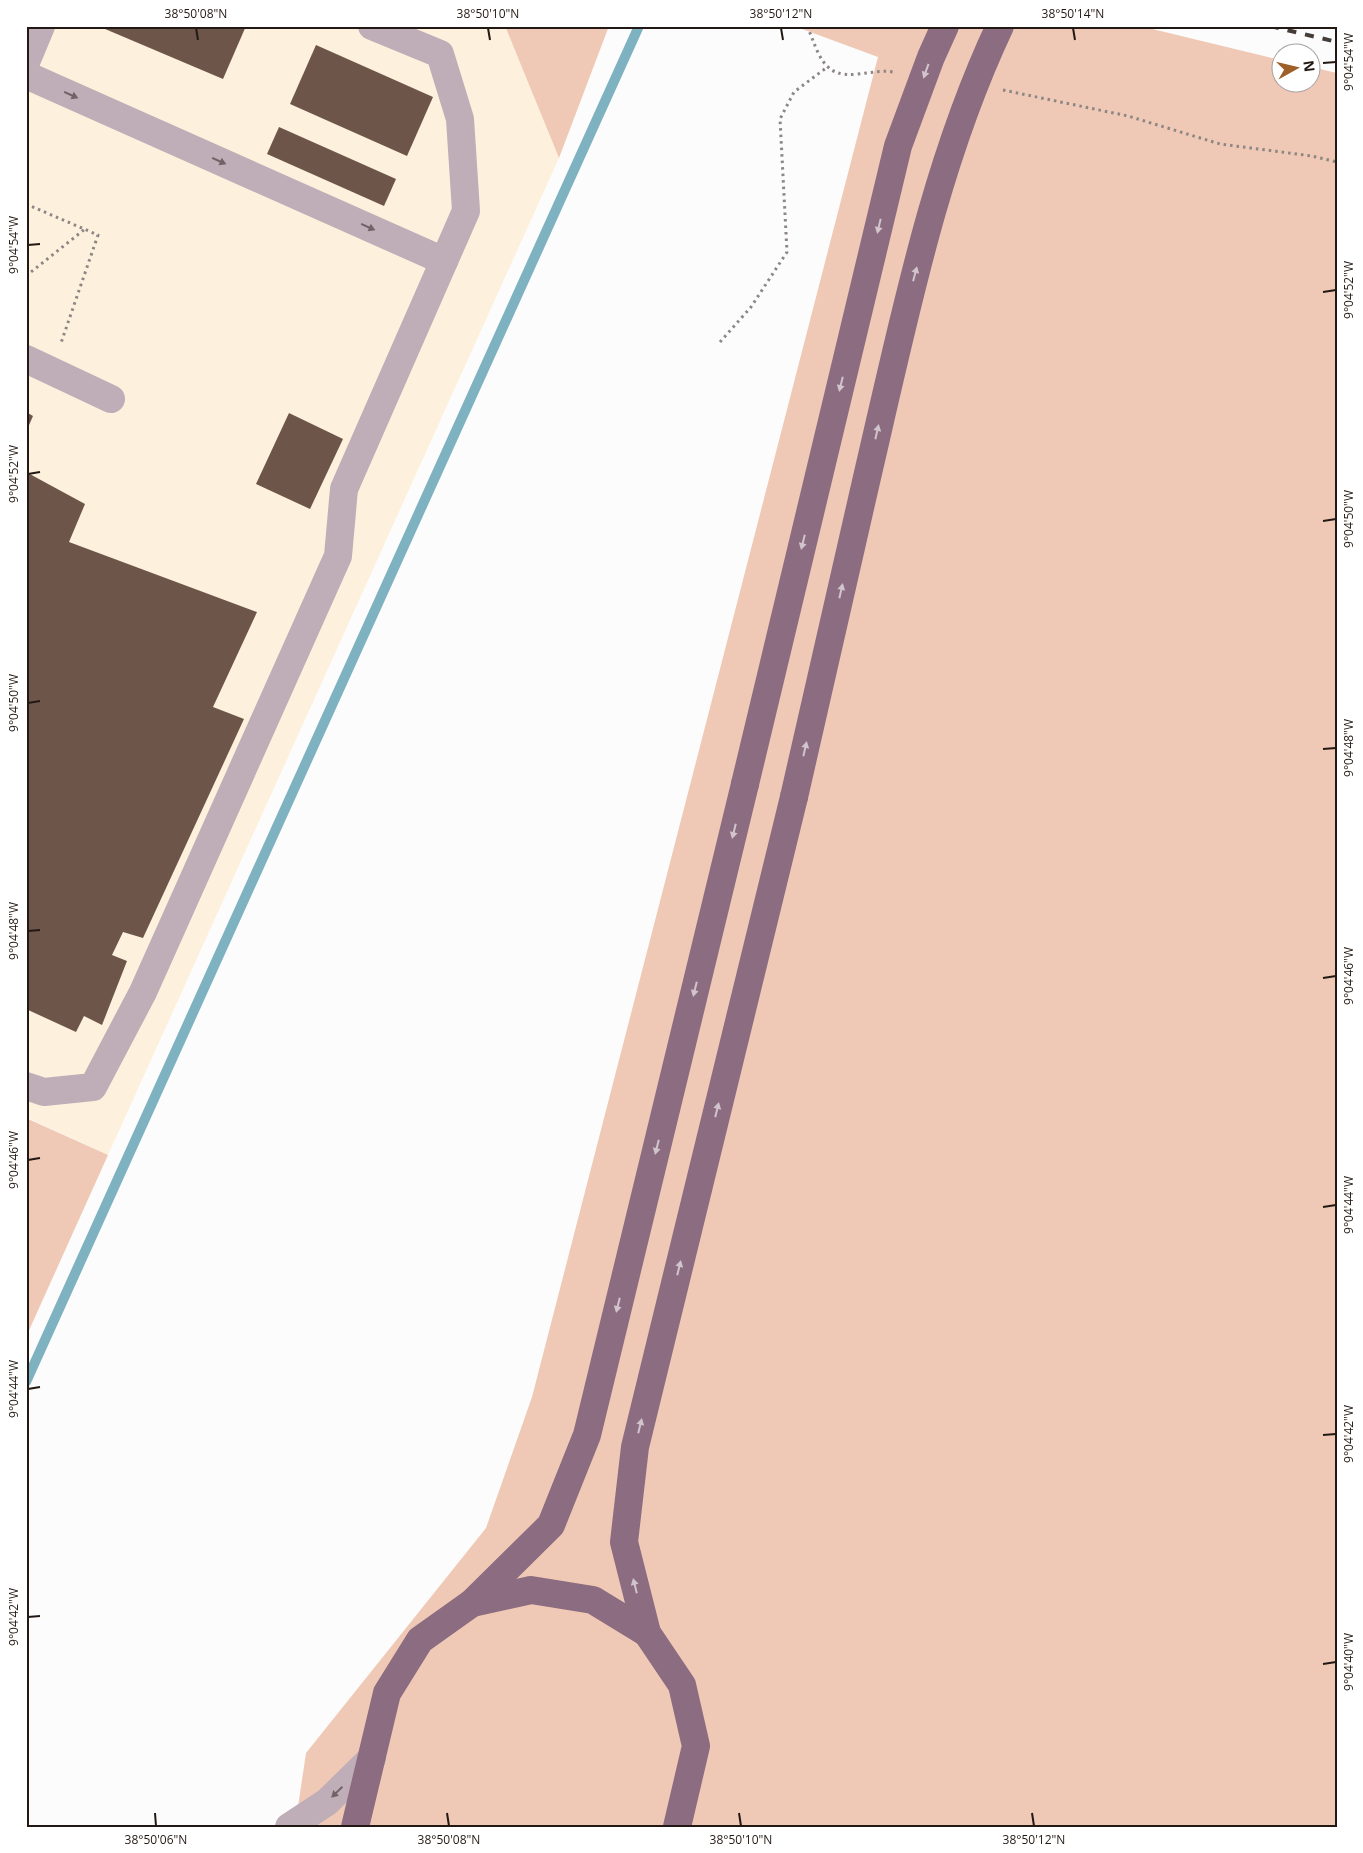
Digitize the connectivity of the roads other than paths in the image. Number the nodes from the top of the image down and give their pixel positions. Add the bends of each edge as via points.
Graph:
1 (41, 26) edge
2 (372, 26) edge
3 (945, 26) edge
4 (1000, 26) edge
5 (26, 62) edge
6 (26, 75) edge
7 (444, 261) junction
8 (26, 359) edge
9 (111, 399) dead end
10 (26, 1086) edge
11 (472, 1603) junction
12 (647, 1633) junction
13 (372, 1758) junction
14 (289, 1827) edge
15 (356, 1827) edge
16 (677, 1827) edge

1 - 5 street
2 - 7 street via 440,54 460,119 466,211
3 -> 11 main road, bridge via 898,146 587,1435 551,1525
12 -> 4 main road, bridge via 624,1542 635,1447 794,797 902,327 943,171 977,74
6 -> 7 street
7 - 10 street via 344,489 338,556 143,992 93,1087 44,1092
8 - 9 street
11 - 12 main road via 531,1590 593,1600
11 - 13 main road via 420,1640 387,1693
12 - 16 main road via 682,1685 696,1746
13 -> 14 street via 327,1802
13 - 15 main road

